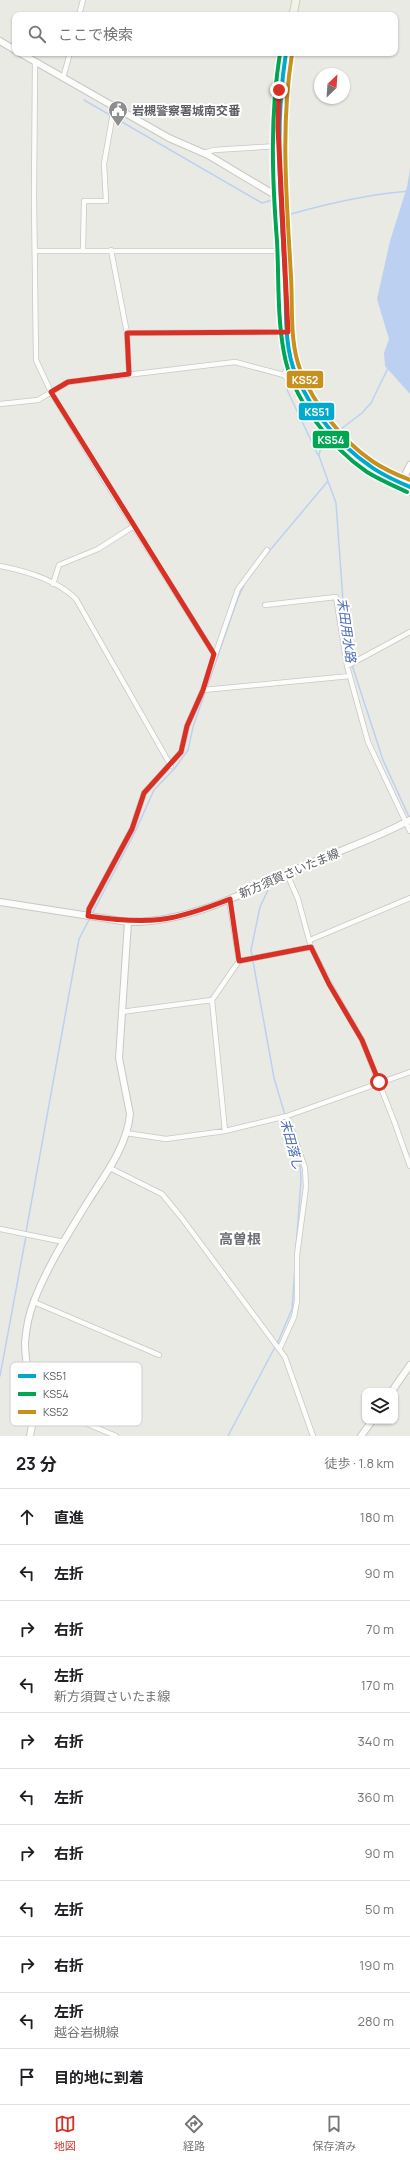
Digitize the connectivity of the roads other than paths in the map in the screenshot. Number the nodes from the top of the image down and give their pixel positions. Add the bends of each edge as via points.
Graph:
1 (83, 0) edge
2 (296, 0) edge
3 (80, 12) edge
4 (294, 12) edge
5 (0, 41) edge
6 (12, 48) edge
7 (24, 56) edge
8 (69, 56) edge
9 (285, 56) edge
10 (35, 63) junction
11 (63, 78) junction
12 (114, 107) junction
13 (278, 146) junction
14 (204, 153) junction
15 (280, 198) junction
16 (83, 250) junction
17 (111, 250) junction
18 (36, 251) junction
19 (284, 251) junction
20 (288, 332) junction
21 (127, 333) junction
22 (291, 360) junction
23 (129, 374) junction
24 (284, 375) junction
25 (51, 392) junction
26 (308, 395) junction
27 (0, 404) edge
28 (410, 465) edge
29 (402, 483) junction
30 (410, 487) edge
31 (134, 526) junction
32 (267, 550) dead end
33 (0, 566) edge
34 (53, 584) junction
35 (265, 605) dead end
36 (410, 632) edge
37 (214, 654) junction
38 (347, 666) junction
39 (350, 676) junction
40 (203, 690) junction
41 (171, 766) junction
42 (408, 821) edge
43 (410, 831) edge
44 (287, 874) junction
45 (410, 898) edge
46 (230, 899) junction
47 (0, 902) edge
48 (88, 916) junction
49 (128, 922) junction
50 (310, 940) junction
51 (311, 947) junction
52 (239, 961) junction
53 (212, 1000) junction
54 (121, 1012) junction
55 (410, 1072) edge
56 (379, 1082) junction
57 (287, 1116) junction
58 (225, 1131) junction
59 (126, 1132) junction
60 (410, 1166) edge
61 (110, 1168) junction
62 (0, 1229) edge
63 (64, 1242) junction
64 (34, 1302) junction
65 (280, 1348) junction
66 (159, 1355) dead end
67 (27, 1362) edge
68 (410, 1365) edge
69 (394, 1388) edge
70 (370, 1424) edge
71 (31, 1426) edge
72 (93, 1426) edge
73 (30, 1436) edge
74 (116, 1436) edge
75 (313, 1436) edge
76 (361, 1436) edge

1 - 3 street
2 - 4 main road
5 - 6 street
7 - 10 street
8 - 11 street
9 - 13 main road via 279,90
10 - 11 street
10 - 18 street
11 - 12 street
12 - 14 street via 169,138
12 - 16 street via 104,164 106,202 84,201
13 - 14 street via 214,150
13 - 15 main road
14 - 15 street
15 - 19 main road
16 - 17 street
16 - 18 street
17 - 19 street
17 - 21 street
18 - 25 street via 34,351
19 - 20 main road
20 - 21 street
20 - 22 main road
21 - 23 street
22 - 24 street
22 - 26 main road via 297,377
23 - 24 street via 235,362
23 - 25 street via 68,382
24 - 26 street via 300,395
25 - 27 street via 38,400
25 - 31 street
26 - 29 main road via 343,445 365,464
28 - 29 street
29 - 30 main road
31 - 34 street via 98,549 58,565
31 - 37 street
32 - 37 street via 238,589
33 - 34 street via 23,570
34 - 41 street via 68,591 76,599
35 - 38 street via 336,597
36 - 38 street
37 - 40 street
38 - 39 street
39 - 40 street
39 - 42 street via 368,742
40 - 41 street via 187,726 181,752
41 - 48 street via 144,793 132,829 89,909
42 - 43 street
42 - 44 street, 新方須賀さいたま線
44 - 46 street, 新方須賀さいたま線
44 - 50 street via 298,899
45 - 50 street
46 - 49 street, 新方須賀さいたま線 via 176,918
46 - 52 street
47 - 48 street, 新方須賀さいたま線
48 - 49 street, 新方須賀さいたま線
49 - 54 street
50 - 51 street
51 - 52 street
51 - 56 street via 329,984 362,1040
52 - 53 street
53 - 54 street
53 - 58 street
54 - 59 street via 119,1058 130,1114
55 - 56 street
56 - 57 street
56 - 60 street
57 - 58 street
57 - 65 street via 305,1168 306,1187 297,1255 297,1301 294,1317
58 - 59 street via 166,1139
59 - 61 street
61 - 63 street
61 - 65 street via 165,1197
62 - 63 street
63 - 64 street via 45,1275
64 - 66 street
64 - 67 street via 25,1343
65 - 75 street via 286,1357
68 - 69 street
70 - 76 street
71 - 73 street
72 - 74 street

